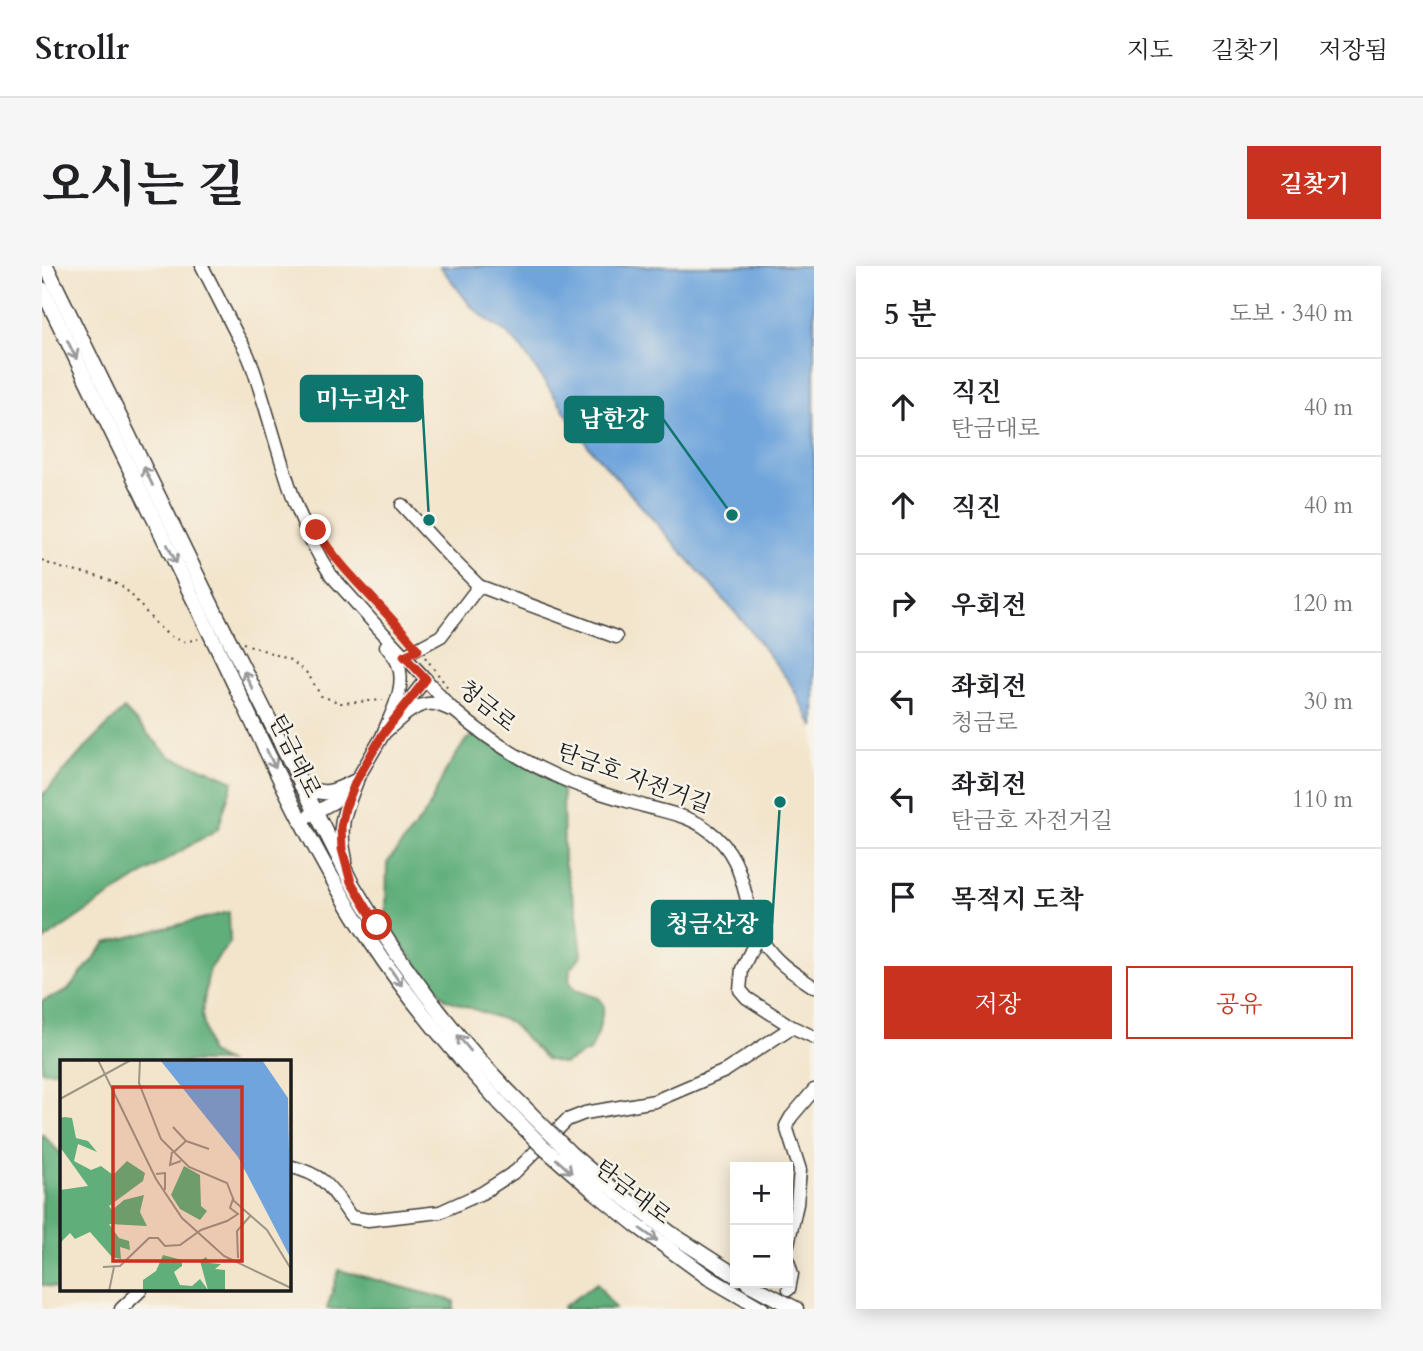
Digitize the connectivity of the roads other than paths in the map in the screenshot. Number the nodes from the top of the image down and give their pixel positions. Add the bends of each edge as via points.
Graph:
1 (46, 266) edge
2 (202, 266) edge
3 (42, 289) edge
4 (402, 505) dead end
5 (479, 586) junction
6 (367, 616) junction
7 (616, 637) dead end
8 (404, 656) junction
9 (426, 679) junction
10 (454, 710) junction
11 (383, 734) junction
12 (356, 781) junction
13 (301, 785) junction
14 (315, 812) junction
15 (301, 820) junction
16 (351, 882) junction
17 (759, 934) junction
18 (814, 987) edge
19 (792, 1027) junction
20 (814, 1037) edge
21 (814, 1090) edge
22 (505, 1098) junction
23 (290, 1166) edge
24 (600, 1187) junction
25 (792, 1225) edge
26 (730, 1272) edge
27 (757, 1288) edge
28 (139, 1292) edge
29 (121, 1309) edge
30 (762, 1309) edge
31 (796, 1309) edge

13 -> 1 main road, 탄금대로
2 - 6 street, 청금로 via 243,344 312,543 331,575
3 -> 15 main road, 탄금대로
4 - 5 street
5 - 7 street
5 - 8 street via 441,636
6 - 8 street, 청금로
6 - 11 street via 401,675
8 - 9 street, 청금로
9 - 10 street, 청금로
9 - 11 street
10 - 11 street via 424,705 409,711
10 - 17 street, 청금로 via 497,743 555,776 677,814 707,829 736,862
11 - 12 street
12 - 13 main road via 332,793
12 - 14 street
12 - 16 main road via 341,827
13 - 14 main road, 탄금대로
14 - 15 street
14 - 16 main road, 탄금대로
15 -> 22 main road, 탄금대로 via 339,890 412,999 453,1051
22 -> 16 main road, 탄금대로 via 410,975
17 - 18 street, 청금로 via 781,965
17 - 19 street via 742,969 740,990
19 - 20 street
19 - 23 street via 725,1071 655,1101 567,1120 516,1171 440,1212 368,1220 351,1217 326,1182
21 - 25 street via 786,1126 800,1170
22 - 24 main road, 탄금대로, bridge via 570,1153
24 - 26 main road, 탄금대로
24 -> 30 main road, 탄금대로 via 636,1225 709,1278
27 - 31 main road
28 - 29 street

